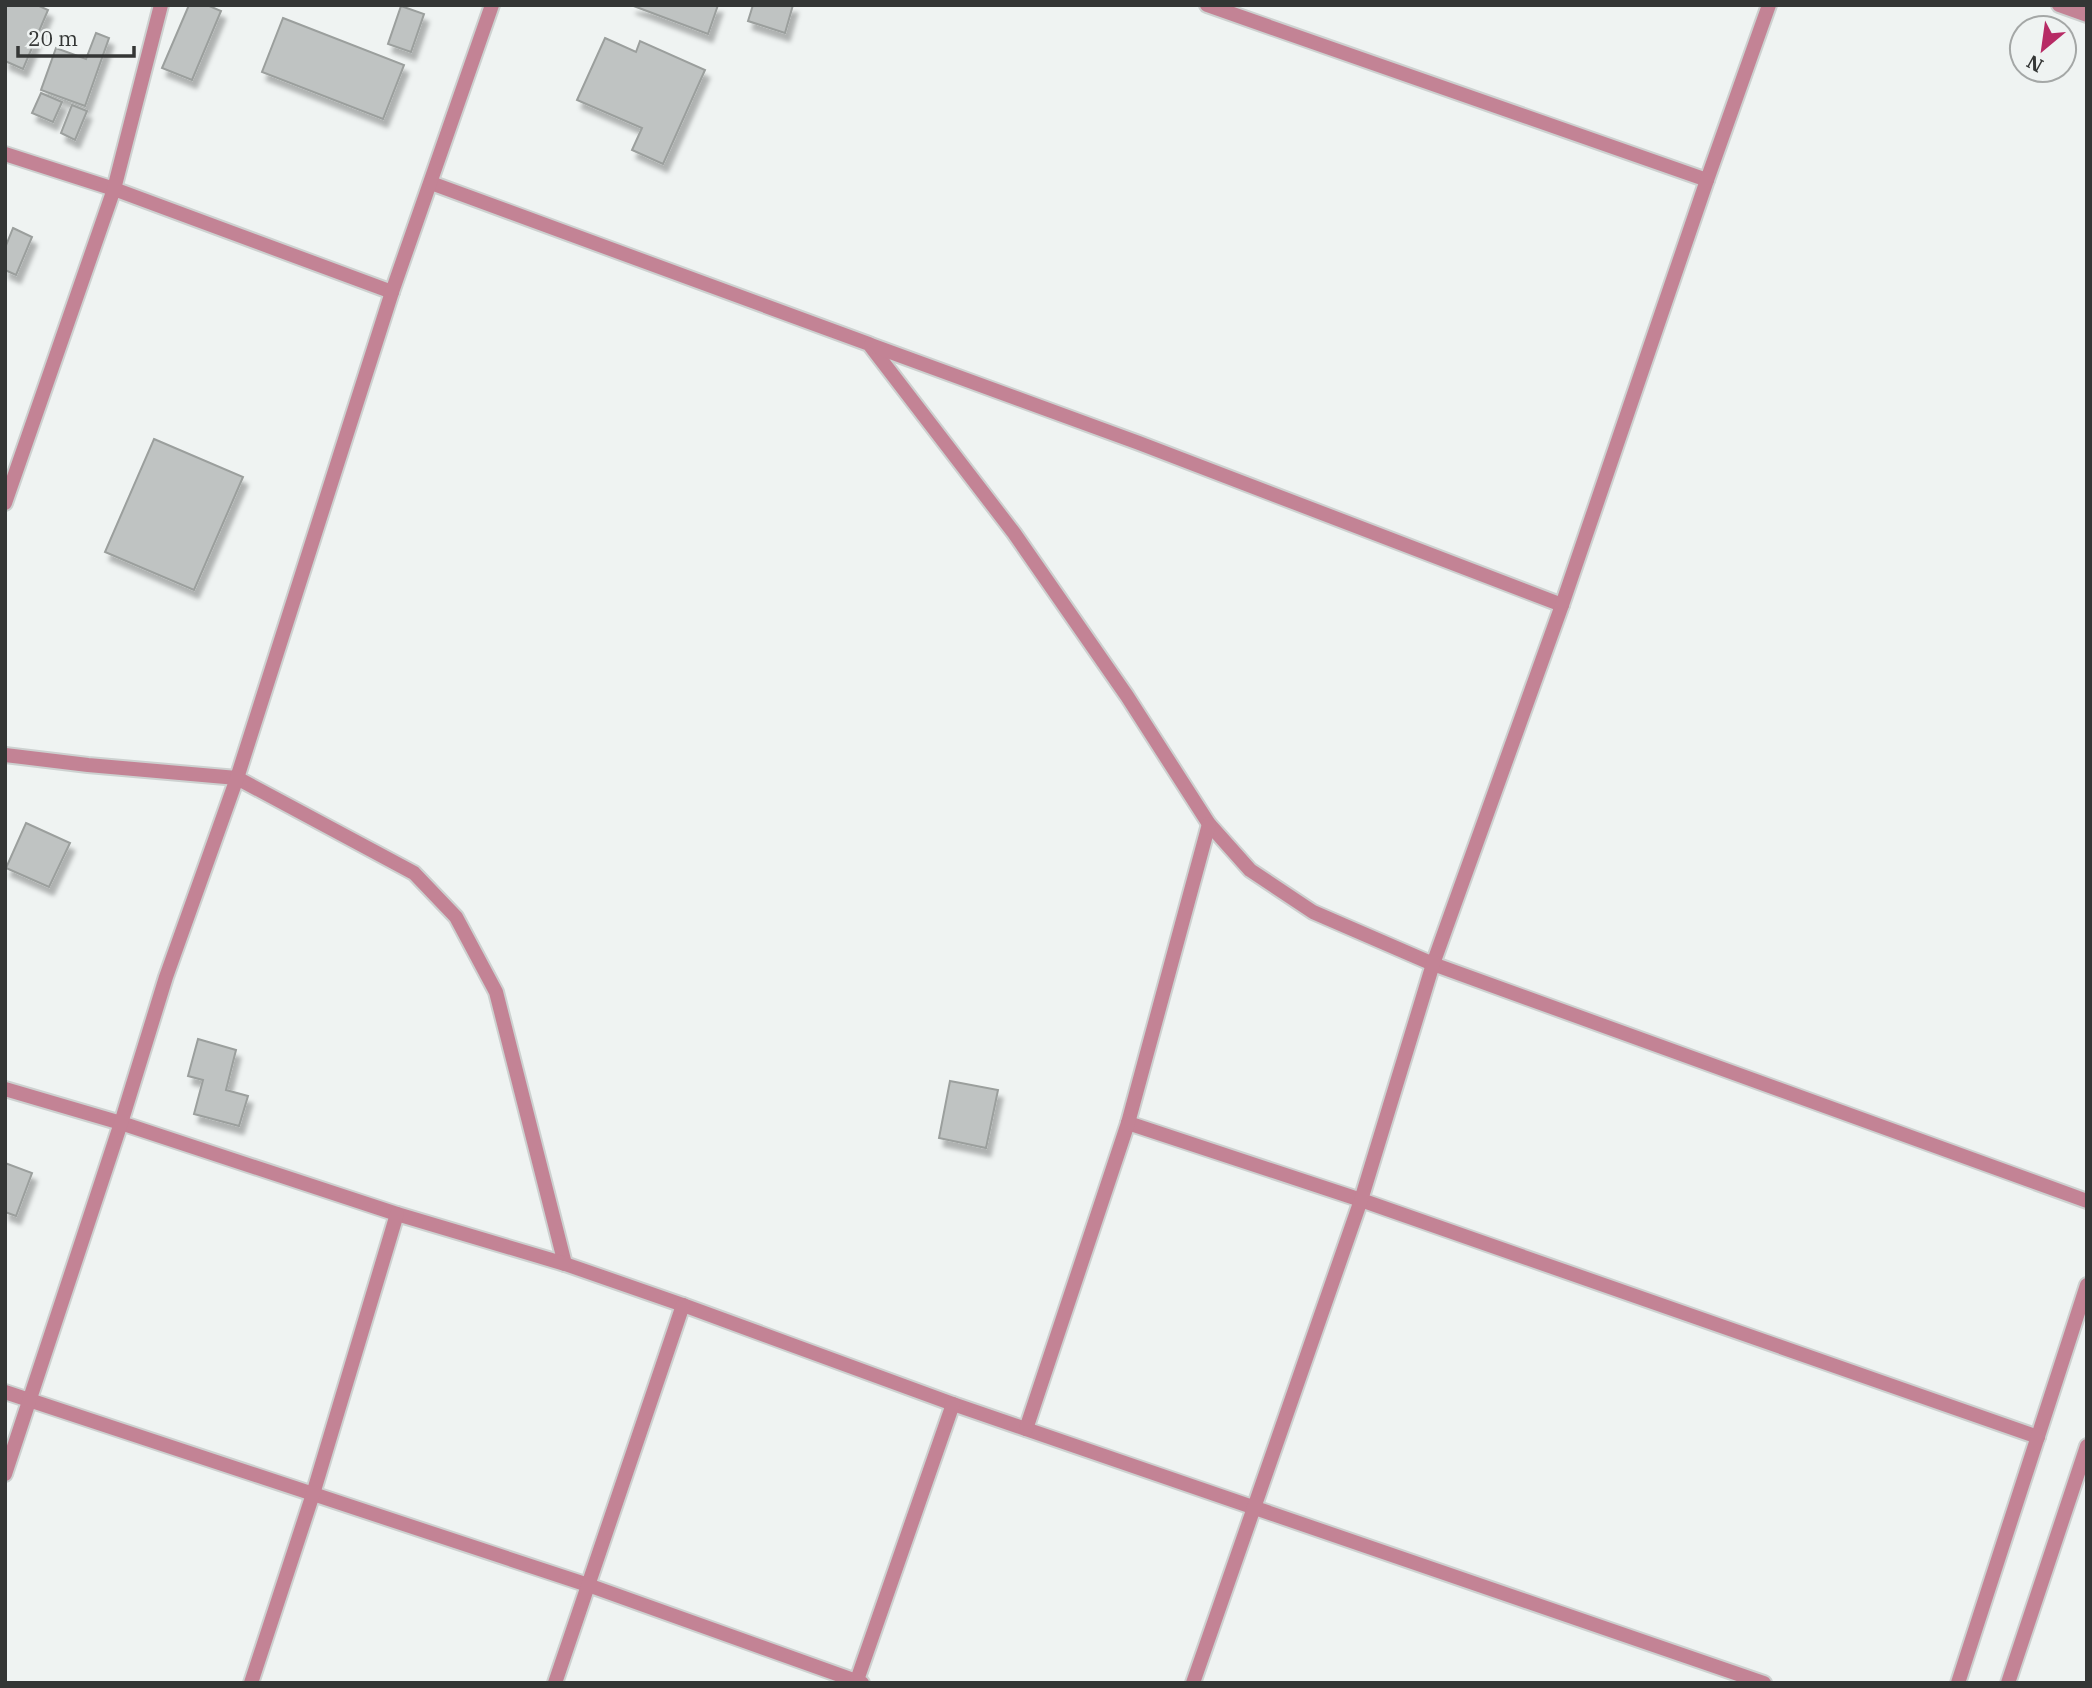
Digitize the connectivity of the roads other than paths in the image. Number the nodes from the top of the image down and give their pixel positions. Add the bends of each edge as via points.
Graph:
1 (161, 5) edge
2 (1207, 5) edge
3 (1769, 5) edge
4 (2059, 5) edge
5 (489, 6) edge
6 (2087, 15) edge
7 (5, 154) edge
8 (1707, 180) junction
9 (431, 183) junction
10 (114, 189) junction
11 (392, 292) junction
12 (869, 344) junction
13 (5, 503) edge
14 (1562, 605) junction
15 (5, 755) edge
16 (237, 778) junction
17 (1209, 824) junction
18 (1433, 964) junction
19 (5, 1089) edge
20 (121, 1123) junction
21 (1128, 1124) junction
22 (1361, 1200) junction
23 (2087, 1200) edge
24 (397, 1214) junction
25 (565, 1264) junction
26 (2086, 1293) edge
27 (683, 1305) junction
28 (5, 1392) edge
29 (30, 1402) junction
30 (953, 1405) junction
31 (1026, 1429) junction
32 (2038, 1437) junction
33 (2087, 1446) edge
34 (5, 1474) edge
35 (313, 1494) junction
36 (1254, 1507) junction
37 (588, 1584) junction
38 (858, 1682) edge
39 (251, 1683) edge
40 (555, 1683) edge
41 (1192, 1683) edge
42 (1764, 1683) edge
43 (1958, 1683) edge
44 (2008, 1683) edge

1 - 10 street
2 - 8 street
3 - 8 street
4 - 6 street
5 - 9 street
7 - 10 street
8 - 14 street
9 - 11 street
9 - 12 street
10 - 11 street
10 - 13 street
11 - 16 street
12 - 14 street
12 - 17 street via 1014,533
14 - 18 street
15 - 16 street
16 - 20 street via 166,977
16 - 25 street via 414,873 456,918 496,992
17 - 18 street via 1250,870 1313,912
17 - 21 street
18 - 22 street
18 - 23 street
19 - 20 street
20 - 24 street
20 - 29 street
21 - 22 street
21 - 31 street
22 - 32 street
22 - 36 street
24 - 25 street
24 - 35 street
25 - 27 street
26 - 32 street
27 - 30 street
27 - 37 street
28 - 29 street
29 - 34 street
29 - 35 street
30 - 31 street
30 - 38 street
31 - 36 street
32 - 43 street
33 - 44 street
35 - 37 street
35 - 39 street
36 - 41 street
36 - 42 street
37 - 38 street
37 - 40 street

